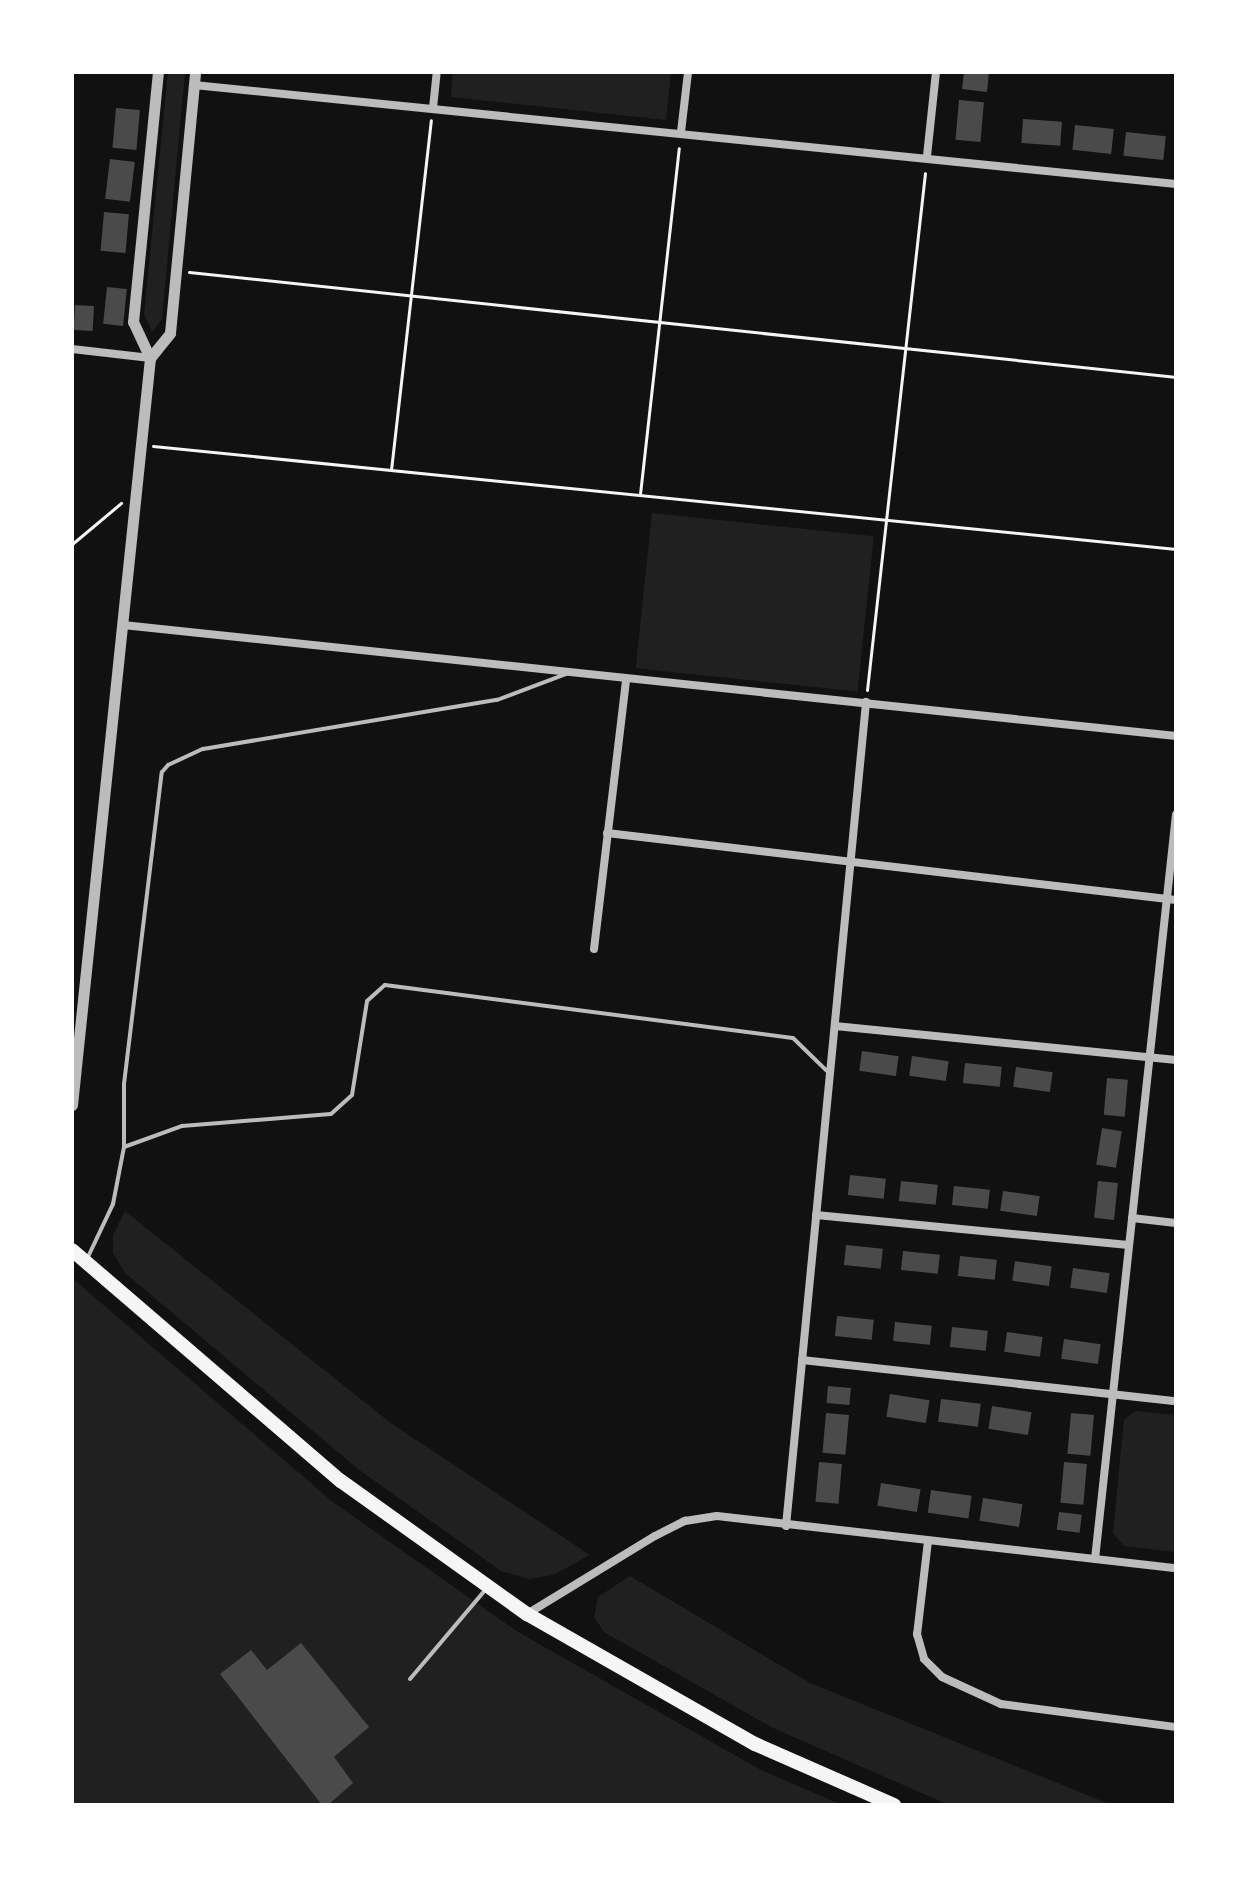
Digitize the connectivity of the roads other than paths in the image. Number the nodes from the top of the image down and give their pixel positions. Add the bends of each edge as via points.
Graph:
1 (158, 72) edge
2 (195, 72) edge
3 (437, 72) edge
4 (688, 72) edge
5 (936, 72) edge
6 (194, 85) junction
7 (433, 108) junction
8 (681, 132) junction
9 (927, 156) junction
10 (1176, 184) edge
11 (72, 349) edge
12 (150, 358) junction
13 (123, 625) junction
14 (575, 670) junction
15 (626, 679) junction
16 (866, 702) junction
17 (1176, 736) edge
18 (1176, 814) edge
19 (607, 833) junction
20 (850, 864) junction
21 (1171, 900) edge
22 (594, 949) dead end
23 (835, 1026) junction
24 (1149, 1058) junction
25 (1176, 1060) edge
26 (830, 1073) junction
27 (72, 1105) edge
28 (124, 1147) junction
29 (816, 1215) junction
30 (1132, 1218) junction
31 (1176, 1223) edge
32 (1129, 1245) junction
33 (72, 1250) edge
34 (85, 1262) junction
35 (802, 1360) junction
36 (1112, 1394) junction
37 (1176, 1401) edge
38 (786, 1526) junction
39 (928, 1541) junction
40 (1095, 1559) junction
41 (1176, 1568) edge
42 (489, 1586) junction
43 (527, 1614) junction
44 (410, 1679) dead end
45 (1176, 1727) edge
46 (894, 1805) edge

1 - 12 street via 133,322
2 - 6 street
3 - 7 street
4 - 8 street
5 - 9 street
6 - 7 street
6 - 12 street via 170,333
7 - 8 street
8 - 9 street
9 - 10 street
11 - 12 street
12 - 13 street
13 - 14 street
13 - 27 street
14 - 15 street
14 - 28 lane via 497,700 203,749 168,765 162,772 124,1084
15 - 16 street
15 - 19 street
16 - 17 street
16 - 20 street
18 - 21 street
19 - 20 street
19 - 22 street
20 - 21 street
20 - 23 street
21 - 24 street
23 - 24 street
23 - 26 street
24 - 25 street
24 - 30 street
26 - 28 lane via 793,1038 385,985 367,1001 352,1095 331,1114 182,1126
26 - 29 street
28 - 34 lane via 113,1204
29 - 32 street
29 - 35 street
30 - 31 street
30 - 32 street
32 - 36 street
33 - 34 highway
34 - 42 highway via 341,1481
35 - 36 street
35 - 38 street
36 - 37 street
36 - 40 street
38 - 39 street
38 - 43 street via 717,1516 685,1521
39 - 40 street
39 - 45 street via 917,1634 924,1659 964,1691 1001,1704
40 - 41 street
42 - 43 highway
42 - 44 lane
43 - 46 highway via 755,1744

